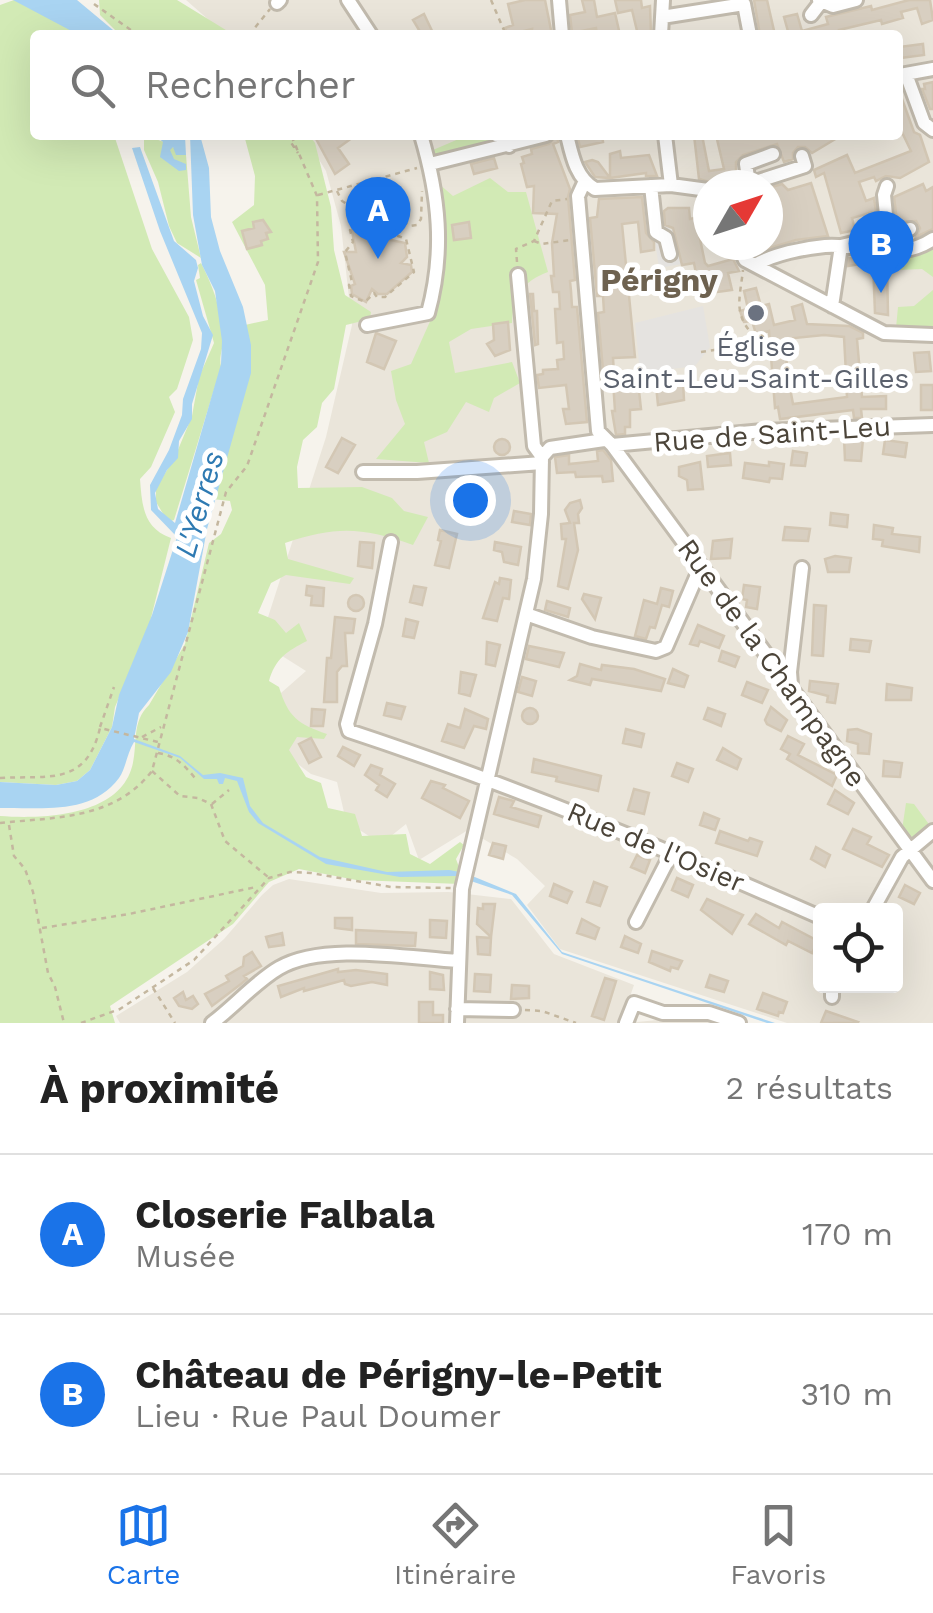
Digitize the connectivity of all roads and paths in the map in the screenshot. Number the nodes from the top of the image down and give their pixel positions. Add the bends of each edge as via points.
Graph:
1 (348, 0) edge
2 (491, 0) edge
3 (559, 0) edge
4 (663, 0) edge
5 (856, 0) edge
6 (820, 1) edge
7 (278, 2) edge
8 (94, 4) dead end
9 (811, 15) dead end
10 (662, 17) junction
11 (133, 30) edge
12 (254, 30) edge
13 (367, 30) edge
14 (504, 30) edge
15 (562, 30) edge
16 (661, 30) edge
17 (749, 30) edge
18 (933, 70) edge
19 (903, 75) edge
20 (903, 77) edge
21 (933, 130) edge
22 (292, 140) edge
23 (422, 140) edge
24 (499, 140) edge
25 (568, 140) edge
26 (665, 140) edge
27 (773, 154) dead end
28 (802, 156) dead end
29 (430, 164) junction
30 (747, 170) edge
31 (783, 173) edge
32 (584, 183) junction
33 (432, 184) junction
34 (671, 185) junction
35 (651, 186) junction
36 (887, 186) dead end
37 (393, 188) dead end
38 (693, 188) edge
39 (336, 190) junction
40 (317, 196) junction
41 (578, 196) junction
42 (356, 210) junction
43 (358, 217) junction
44 (387, 220) junction
45 (910, 229) dead end
46 (888, 235) junction
47 (582, 239) junction
48 (933, 239) edge
49 (534, 241) junction
50 (840, 248) junction
51 (670, 254) dead end
52 (750, 262) junction
53 (518, 275) joint
54 (832, 306) junction
55 (368, 325) dead end
56 (933, 335) edge
57 (702, 352) dead end
58 (933, 425) edge
59 (608, 442) junction
60 (542, 460) junction
61 (363, 472) dead end
62 (392, 542) dead end
63 (702, 566) junction
64 (802, 568) dead end
65 (526, 614) junction
66 (114, 686) dead end
67 (792, 688) junction
68 (164, 726) junction
69 (100, 728) junction
70 (138, 736) junction
71 (160, 744) junction
72 (157, 752) junction
73 (152, 770) junction
74 (0, 778) edge
75 (195, 778) dead end
76 (489, 781) junction
77 (230, 790) dead end
78 (211, 804) junction
79 (8, 822) junction
80 (0, 824) edge
81 (933, 831) edge
82 (908, 850) junction
83 (672, 852) junction
84 (269, 878) junction
85 (464, 880) junction
86 (933, 881) edge
87 (261, 886) junction
88 (876, 903) edge
89 (813, 913) edge
90 (636, 922) dead end
91 (42, 928) junction
92 (458, 960) junction
93 (152, 987) junction
94 (513, 1010) joint
95 (457, 1016) edge
96 (64, 1023) edge
97 (80, 1023) edge
98 (175, 1023) edge
99 (212, 1023) edge
100 (576, 1023) edge
101 (626, 1023) edge
102 (738, 1023) edge

1 - 13 street
2 - 14 path
3 - 15 street
4 - 10 street
5 - 6 street via 833,6
6 - 9 street
7 - 12 path
8 - 11 path
10 - 16 street
10 - 17 street via 744,4
18 - 19 street
20 - 21 street
22 - 40 path
23 - 29 street
24 - 29 street
25 - 32 street
26 - 34 street
27 - 30 street via 746,164
28 - 31 street via 805,166
29 - 33 street
29 - 39 path
32 - 35 street via 595,189
32 - 41 street
33 - 44 path via 422,186 417,225 390,214
33 - 55 street via 440,239 428,313
34 - 35 street
34 - 38 street
35 - 51 street via 656,232 666,238
36 - 46 street
37 - 42 path via 371,194
39 - 40 path
39 - 42 path
40 - 68 path via 318,262 247,466 226,492
41 - 47 street
41 - 49 path via 552,201
42 - 43 path
43 - 44 path
43 - 44 path via 345,252 351,296 365,302 374,292 385,297 414,272 406,239
45 - 46 street
46 - 50 street
47 - 49 path
47 - 59 street via 598,431
48 - 50 street via 901,253
49 - 53 path via 516,248
50 - 52 street
50 - 54 street
52 - 54 street
52 - 57 path via 738,309 741,322 765,342
53 - 60 street via 534,446
54 - 56 street via 884,333
58 - 59 street, Rue de Saint-Leu
59 - 60 street, Rue de Saint-Leu via 550,448
59 - 63 street, Rue de la Champagne
60 - 61 street, Rue de Saint-Leu
60 - 65 street via 539,544
62 - 76 street, Rue de l'Osier via 349,731
63 - 65 street via 666,647 656,651
63 - 67 street, Rue de la Champagne
64 - 67 street
65 - 76 street
66 - 69 path
67 - 82 street, Rue de la Champagne
68 - 70 path
68 - 71 path
69 - 70 path
69 - 74 path via 93,753 78,768 52,777
70 - 71 path
71 - 72 path
72 - 73 path
72 - 75 path via 183,763
73 - 78 path via 180,796
73 - 79 path via 94,812
76 - 83 street, Rue de l'Osier
76 - 85 street
77 - 78 path
78 - 84 path via 225,841
79 - 80 path
79 - 91 path
81 - 82 street
82 - 86 street, Rue de la Champagne
82 - 88 street
83 - 89 street, Rue de l'Osier
83 - 90 street
84 - 85 path via 290,872 390,887
84 - 87 path
85 - 92 street
87 - 91 path
87 - 93 path via 194,960
91 - 96 path
92 - 95 street
92 - 99 street via 321,955 291,962
93 - 97 path via 120,1009
93 - 98 path
94 - 95 street
94 - 100 path
101 - 102 street via 634,1003

